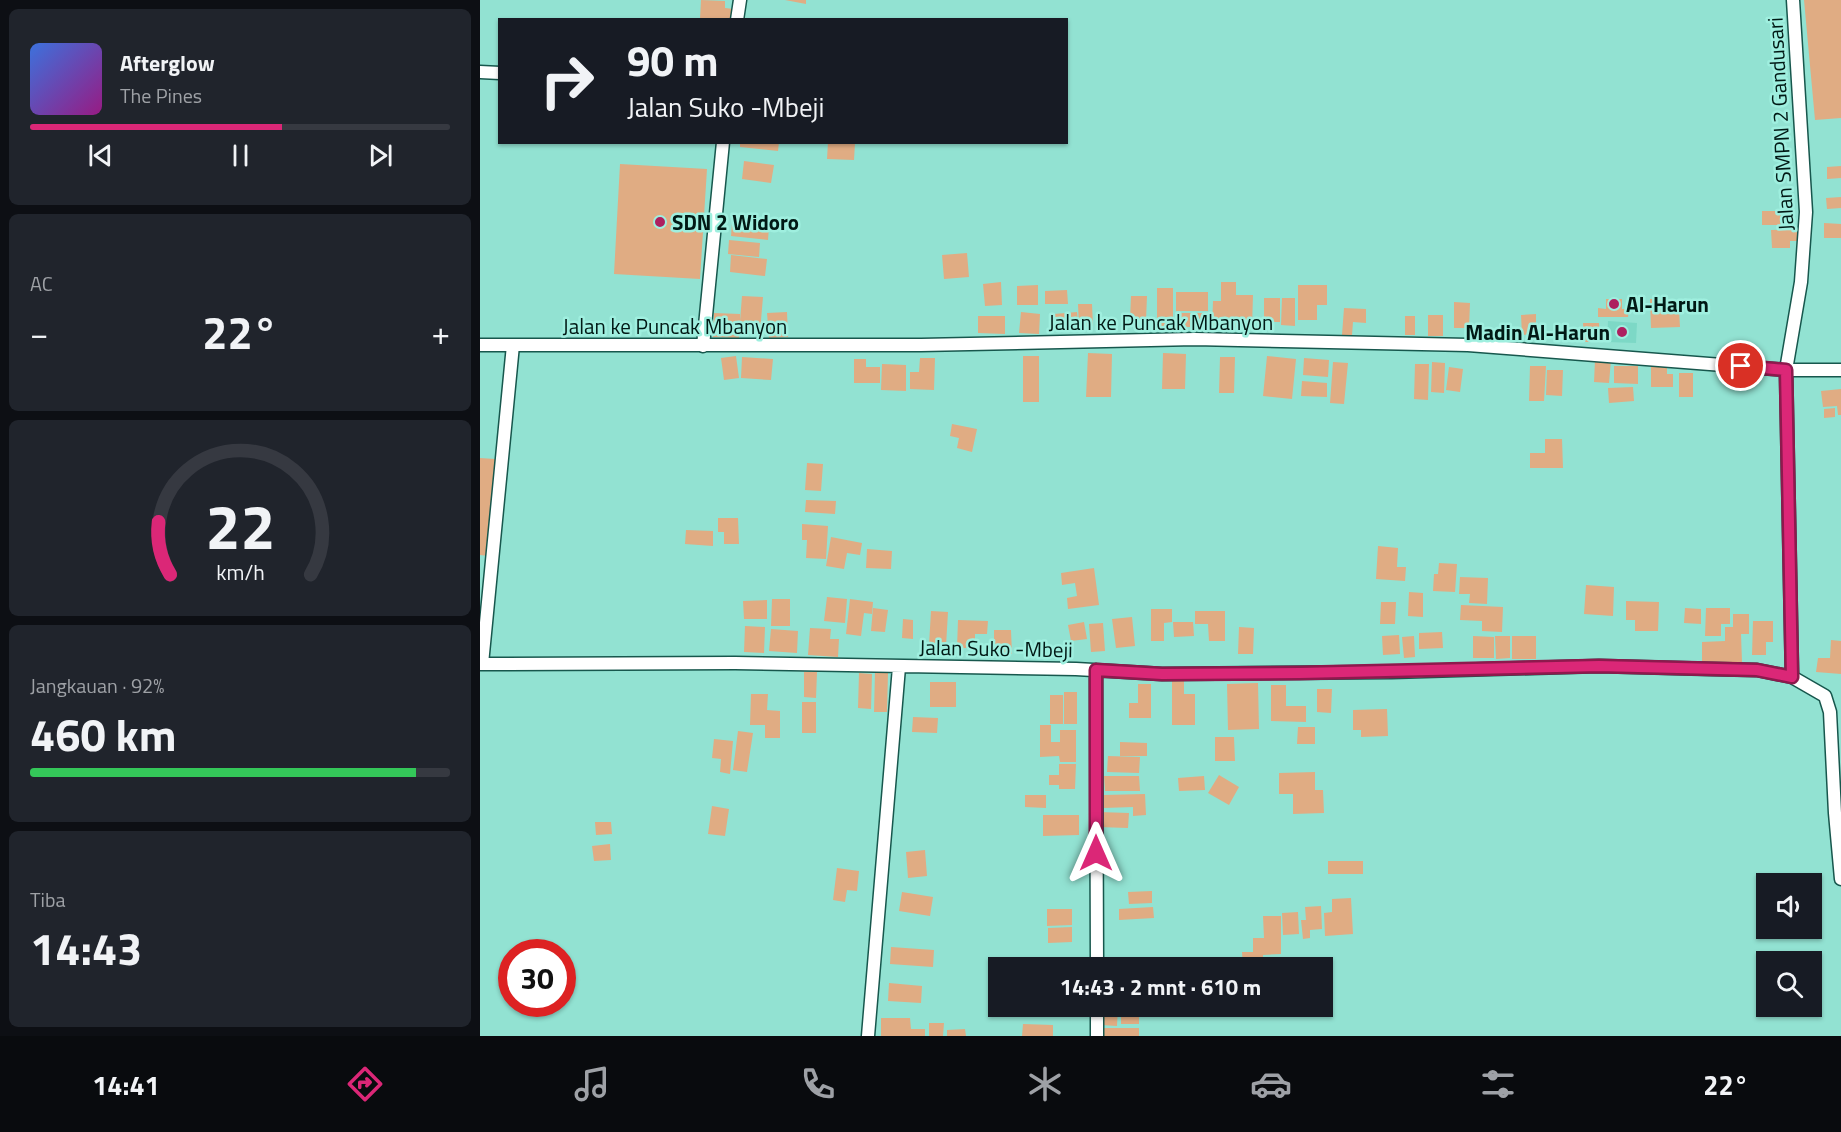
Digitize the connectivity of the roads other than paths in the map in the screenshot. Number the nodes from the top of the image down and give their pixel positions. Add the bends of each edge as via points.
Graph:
1 (740, 0) edge
2 (1794, 0) edge
3 (737, 18) edge
4 (480, 72) edge
5 (498, 73) edge
6 (723, 144) edge
7 (480, 345) edge
8 (513, 345) junction
9 (703, 346) junction
10 (1786, 370) junction
11 (1841, 370) edge
12 (481, 664) edge
13 (899, 667) junction
14 (1096, 670) junction
15 (1792, 677) junction
16 (1841, 879) edge
17 (1097, 957) edge
18 (1097, 1017) edge
19 (868, 1036) edge
20 (1097, 1036) edge

1 - 3 street
2 - 10 street, Jalan SMPN 2 Gandusari via 1806,212 1801,282
4 - 5 street
6 - 9 street
7 - 8 street, Jalan ke Puncak Mbanyon
8 - 9 street, Jalan ke Puncak Mbanyon
8 - 12 street
9 - 10 street, Jalan ke Puncak Mbanyon via 1195,339 1456,345
10 - 11 street, Jalan ke Puncak Mbanyon
10 - 15 street, Jalan SMPN 2 Gandusari
12 - 13 street, Jalan Suko -Mbeji
13 - 14 street, Jalan Suko -Mbeji
13 - 19 street
14 - 15 street, Jalan Suko -Mbeji via 1162,674 1599,666 1757,670
14 - 17 street
15 - 16 street, Jalan Suko -Mbeji via 1825,696 1830,712
18 - 20 street

